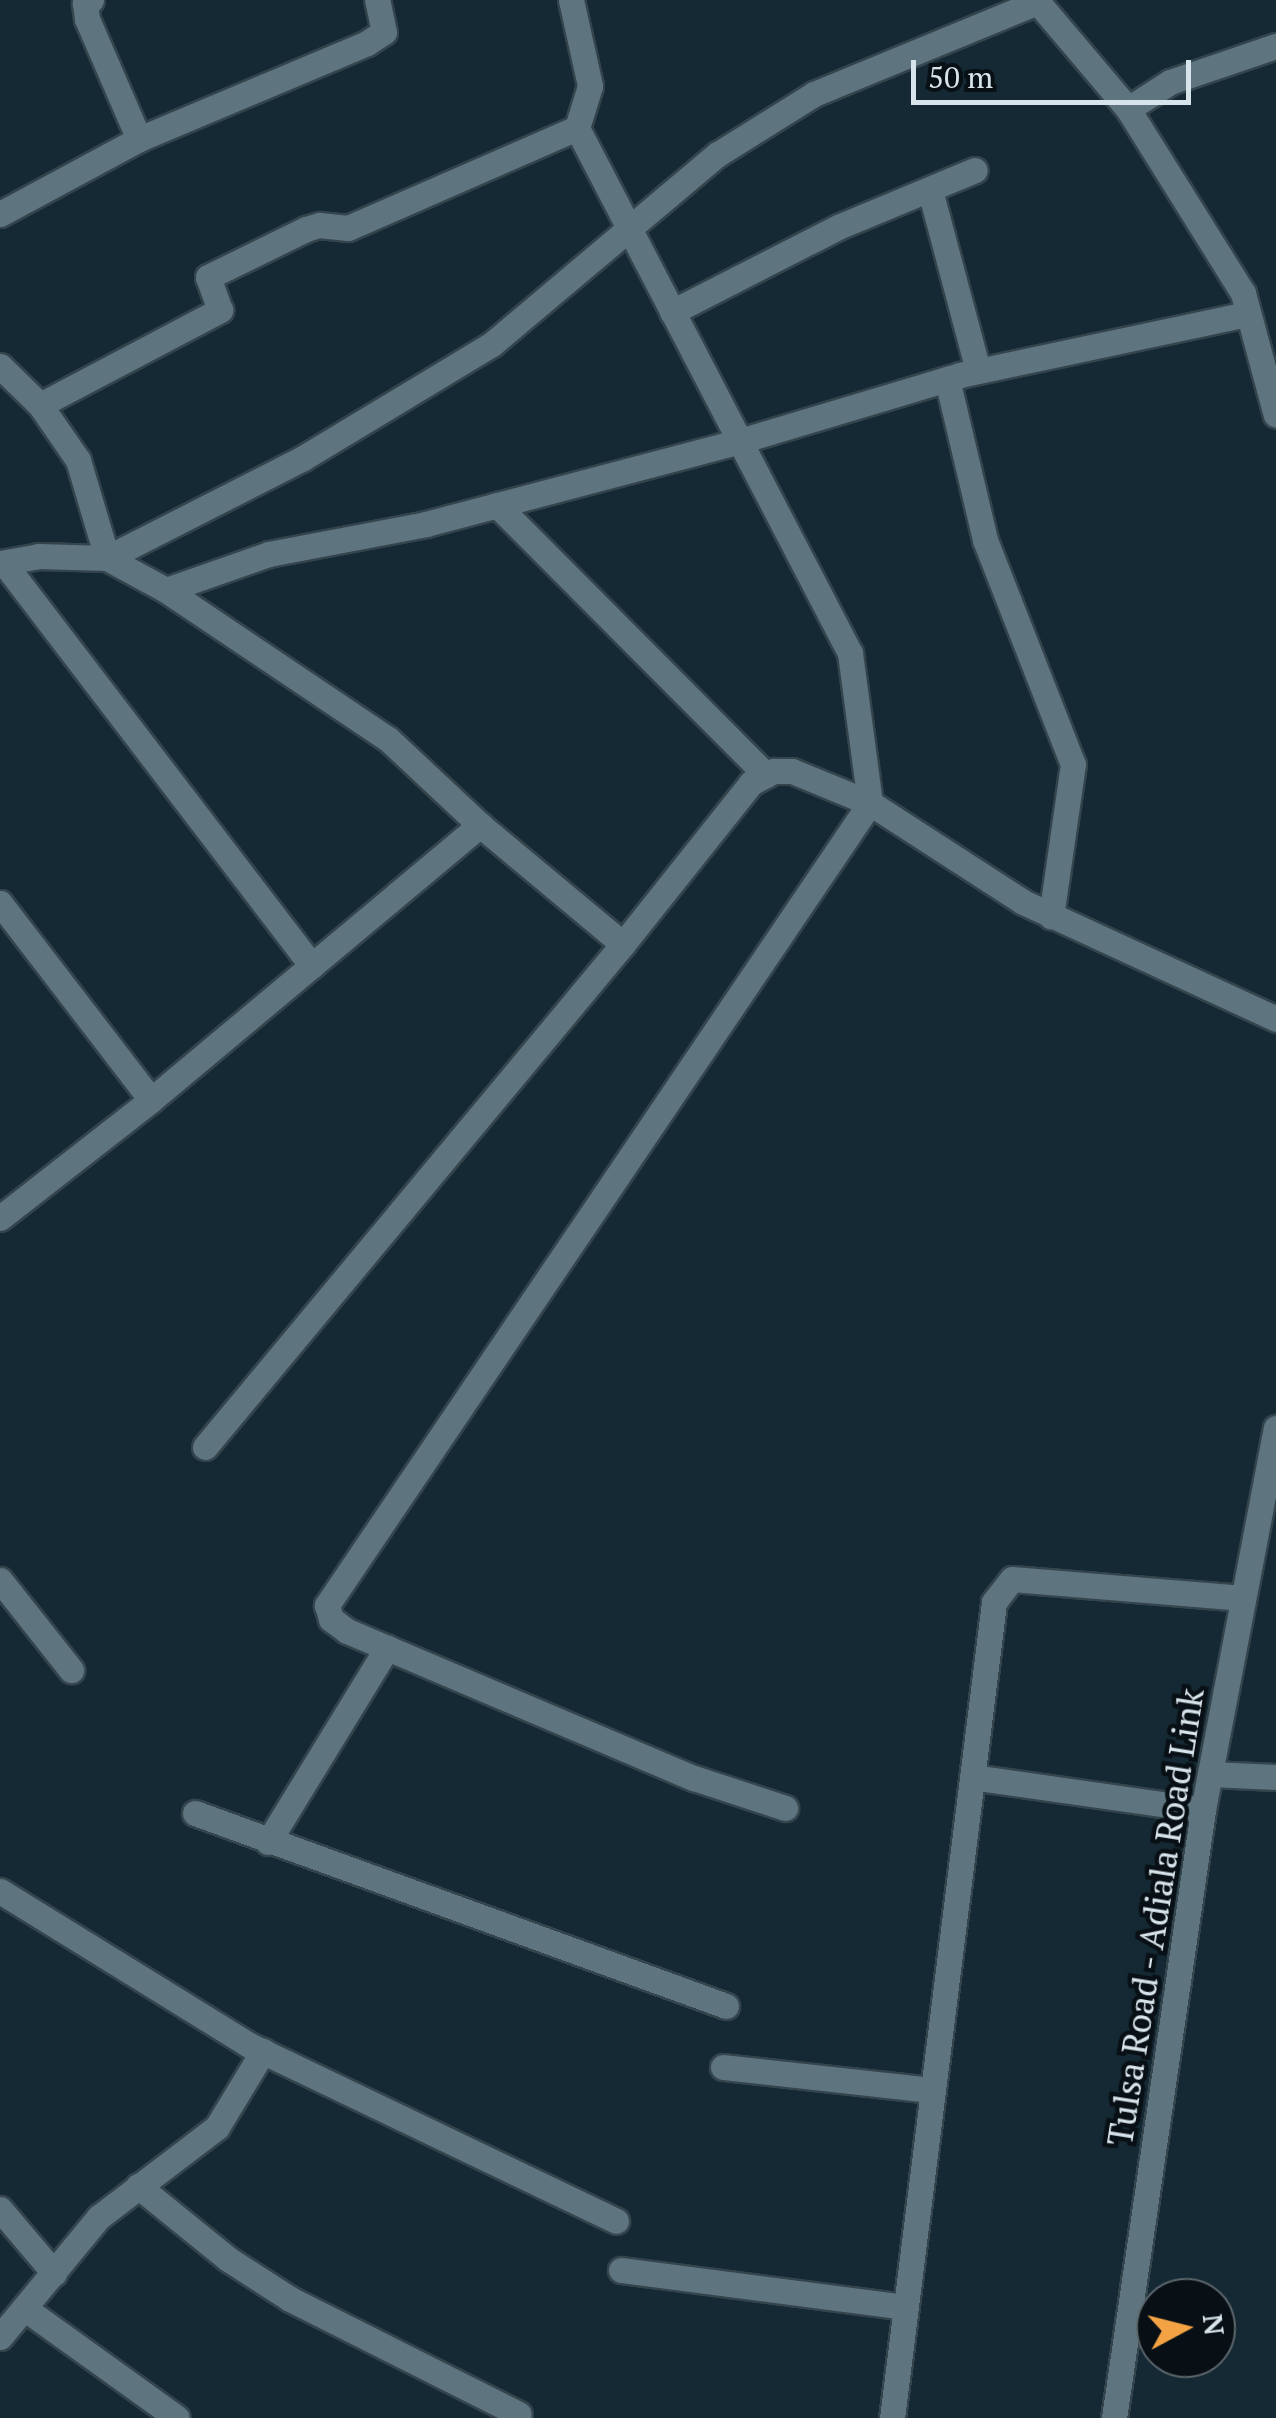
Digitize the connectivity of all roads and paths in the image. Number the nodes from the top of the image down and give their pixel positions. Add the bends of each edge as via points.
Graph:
1 (91, 0) edge
2 (378, 0) edge
3 (571, 0) edge
4 (1037, 1) edge
5 (1276, 46) edge
6 (1128, 108) junction
7 (577, 128) junction
8 (138, 140) junction
9 (975, 170) dead end
10 (930, 190) junction
11 (0, 214) edge
12 (632, 230) junction
13 (672, 312) junction
14 (1248, 314) junction
15 (0, 366) edge
16 (978, 371) junction
17 (947, 379) junction
18 (40, 405) junction
19 (1276, 415) edge
20 (737, 442) junction
21 (496, 505) junction
22 (107, 558) junction
23 (2, 563) edge
24 (166, 590) junction
25 (766, 775) junction
26 (870, 804) junction
27 (480, 825) junction
28 (0, 903) edge
29 (1052, 916) junction
30 (623, 944) junction
31 (312, 966) junction
32 (1276, 1019) edge
33 (151, 1100) junction
34 (0, 1218) edge
35 (1276, 1428) edge
36 (205, 1447) dead end
37 (0, 1580) edge
38 (1243, 1598) junction
39 (387, 1648) junction
40 (71, 1670) dead end
41 (1210, 1774) junction
42 (1276, 1777) edge
43 (972, 1778) junction
44 (785, 1808) dead end
45 (1203, 1810) junction
46 (195, 1813) dead end
47 (268, 1842) junction
48 (0, 1891) edge
49 (726, 2006) dead end
50 (262, 2051) junction
51 (723, 2066) dead end
52 (933, 2090) junction
53 (138, 2186) junction
54 (0, 2209) edge
55 (616, 2221) dead end
56 (621, 2270) dead end
57 (54, 2273) junction
58 (906, 2307) junction
59 (24, 2308) junction
60 (0, 2338) edge
61 (519, 2414) dead end
62 (177, 2418) edge
63 (892, 2418) edge
64 (1114, 2418) edge

1 - 8 street via 85,3 88,19
2 - 8 street via 384,32 367,43
3 - 7 street via 590,86
4 - 6 street
4 - 12 street via 814,94 718,154
5 - 6 street via 1170,82
6 - 14 street via 1243,293
7 - 12 street
7 - 18 street via 348,228 306,229 208,277 220,310
8 - 11 street
9 - 10 street
10 - 13 street via 838,227
10 - 16 street
12 - 13 street
12 - 22 street via 492,344 303,458
13 - 20 street
14 - 16 street
14 - 19 street
15 - 18 street
16 - 17 street
17 - 20 street
17 - 29 street via 985,540 1074,764
18 - 22 street via 78,460
20 - 21 street
20 - 26 street via 850,653
21 - 24 street via 377,536 269,554
21 - 25 street
22 - 23 street via 38,556
22 - 24 street
23 - 31 street
24 - 27 street via 388,739
25 - 26 street via 792,770
25 - 30 street via 751,783
26 - 29 street
26 - 39 street via 327,1606 347,1631
27 - 30 street
27 - 31 street
28 - 33 street
29 - 32 street
30 - 36 street
31 - 33 street
33 - 34 street
35 - 38 street, Tulsa Road - Adiala Road Link
37 - 40 street
38 - 41 street, Tulsa Road - Adiala Road Link
38 - 43 street via 1012,1579 994,1602
39 - 44 street via 694,1778
39 - 47 street
41 - 42 street
41 - 45 street, Tulsa Road - Adiala Road Link
43 - 45 street
43 - 52 street
45 - 64 street, Tulsa Road - Adiala Road Link
46 - 47 street
47 - 49 street
48 - 50 street
50 - 53 street via 218,2126
50 - 55 street
51 - 52 street
52 - 58 street
53 - 57 street via 99,2218
53 - 61 street via 290,2299
54 - 57 street
56 - 58 street
57 - 59 street
58 - 63 street
59 - 60 street
59 - 62 street

